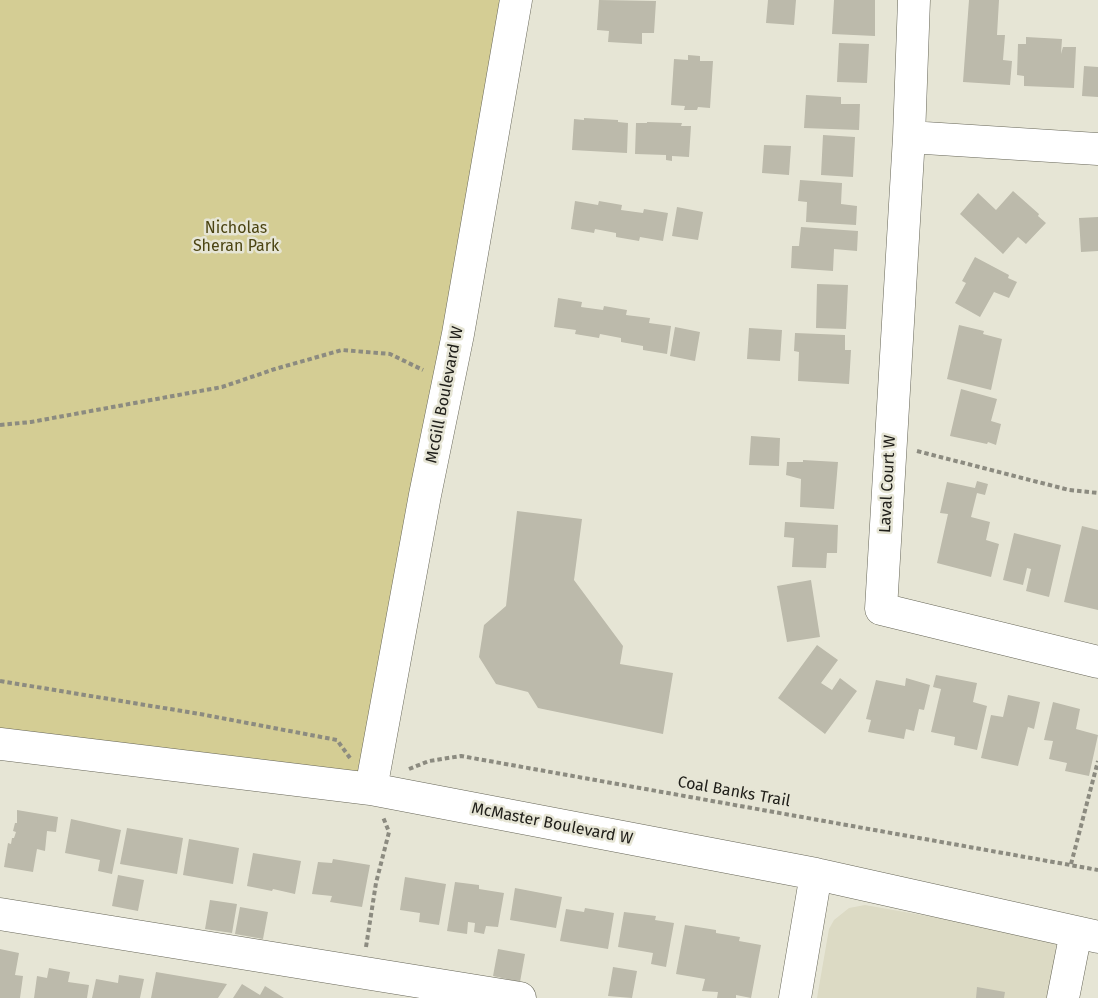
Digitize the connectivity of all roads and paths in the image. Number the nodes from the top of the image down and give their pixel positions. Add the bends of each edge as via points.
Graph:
1 (516, 0) edge
2 (914, 0) edge
3 (909, 137) junction
4 (1098, 149) edge
5 (448, 381) junction
6 (0, 425) edge
7 (908, 449) dead end
8 (1098, 493) edge
9 (1098, 662) edge
10 (0, 681) edge
11 (0, 744) edge
12 (1098, 761) edge
13 (408, 770) dead end
14 (371, 789) junction
15 (1071, 864) junction
16 (1098, 870) edge
17 (816, 874) junction
18 (0, 914) edge
19 (1087, 935) edge
20 (362, 972) junction
21 (520, 998) edge
22 (795, 998) edge
23 (1063, 998) edge

1 - 5 street, McGill Boulevard W
2 - 3 street, Laval Court W
3 - 4 street
3 - 9 street, Laval Court W via 880,609
5 - 6 path via 390,354 342,350 222,387
5 - 14 street, McGill Boulevard W
7 - 8 path via 1069,490
10 - 14 path via 337,740
11 - 14 street, McMaster Boulevard W
12 - 15 path
13 - 15 path, Coal Banks Trail via 429,761 461,756
14 - 17 street, McMaster Boulevard W
14 - 20 path via 389,832
15 - 16 path, Coal Banks Trail
17 - 19 street, McMaster Boulevard W
17 - 22 street
18 - 20 street
19 - 23 street
20 - 21 street

